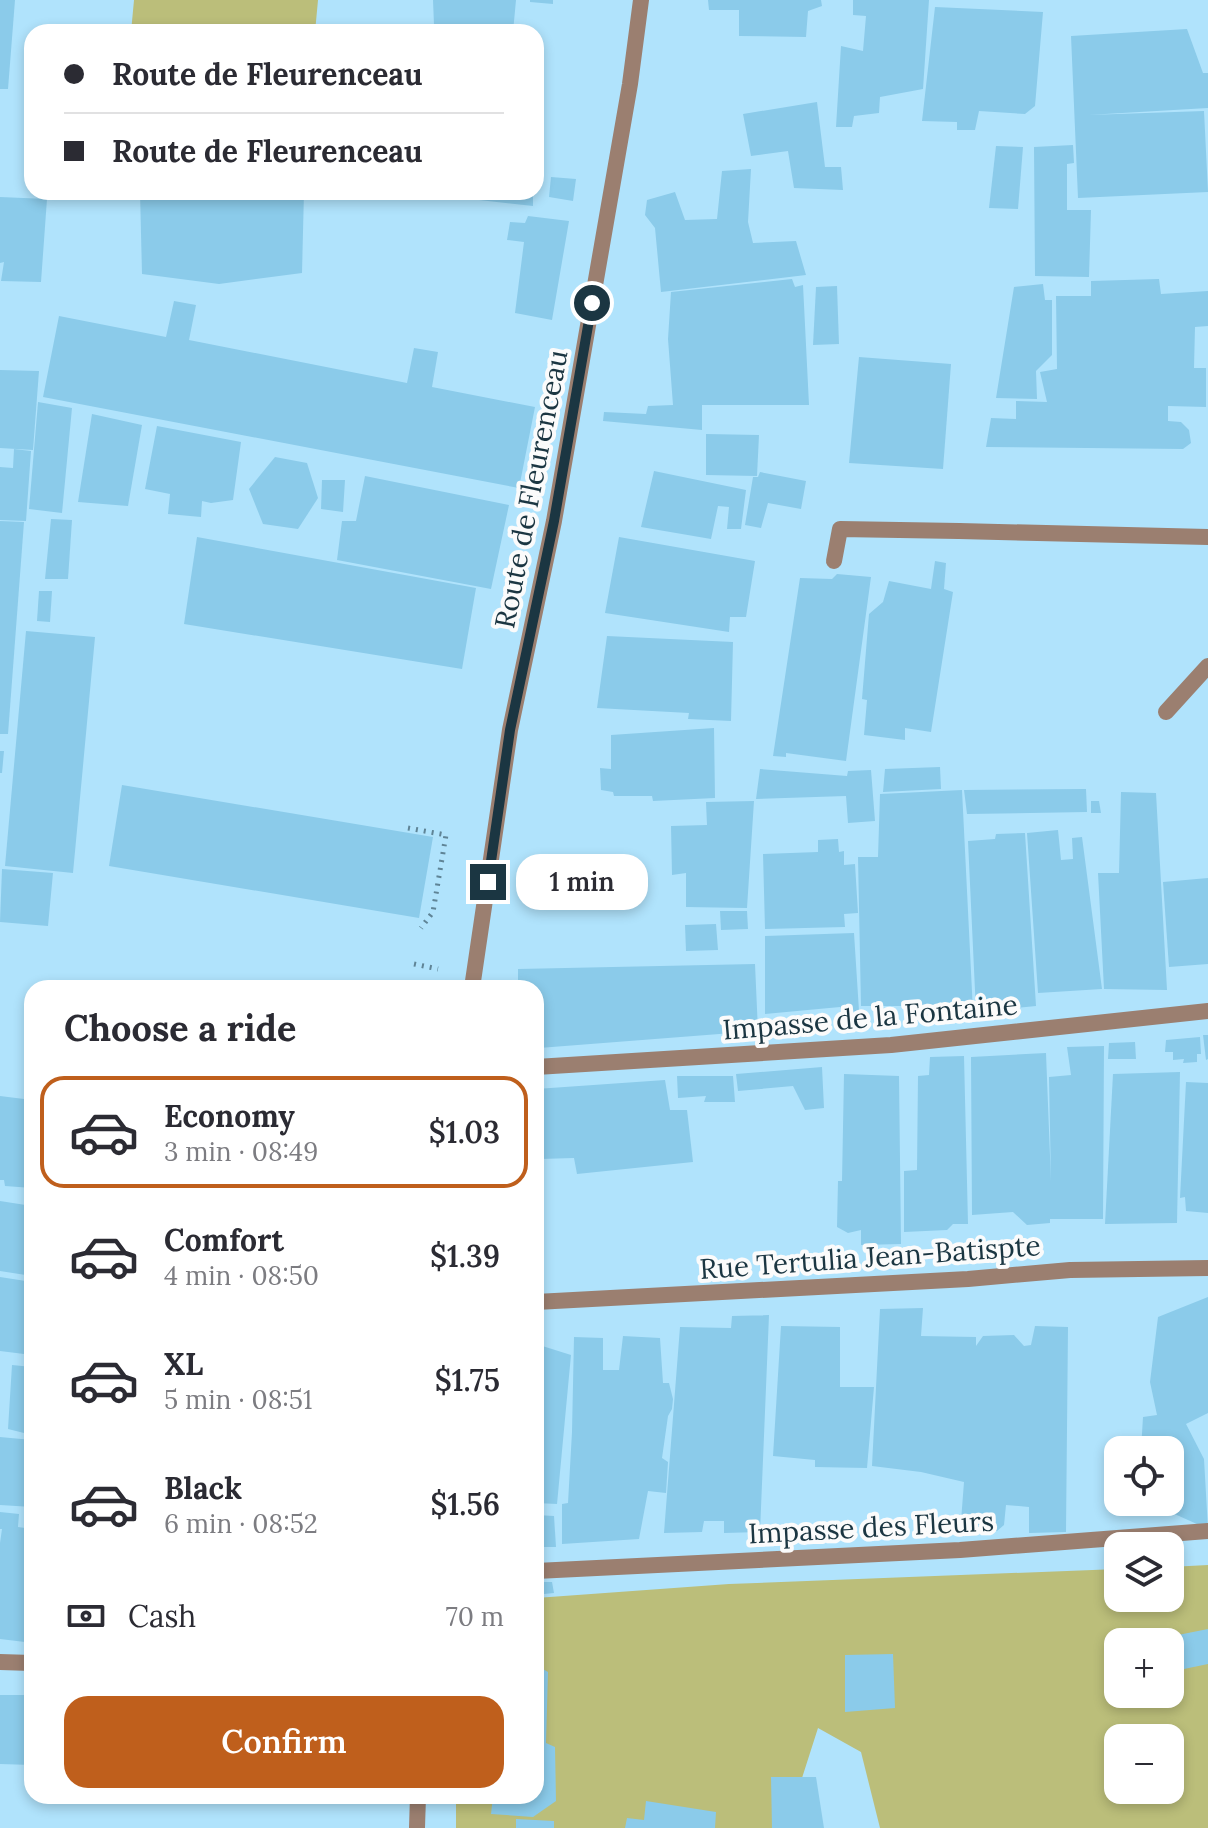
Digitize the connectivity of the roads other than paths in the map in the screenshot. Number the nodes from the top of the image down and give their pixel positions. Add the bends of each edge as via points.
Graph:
1 (641, 0) edge
2 (1208, 537) edge
3 (834, 561) dead end
4 (1208, 666) edge
5 (1166, 712) dead end
6 (473, 980) edge
7 (1208, 1011) edge
8 (544, 1067) edge
9 (1208, 1268) edge
10 (544, 1302) edge
11 (1208, 1531) edge
12 (544, 1571) edge
13 (0, 1662) edge
14 (24, 1663) edge
15 (418, 1804) edge
16 (417, 1828) edge

1 - 6 street, Route de Fleurenceau via 554,521 510,730
2 - 3 street via 840,529
4 - 5 street
7 - 8 street, Impasse de la Fontaine via 891,1045
9 - 10 street, Rue Tertulia Jean-Batispte via 1070,1270
11 - 12 street, Impasse des Fleurs via 960,1550
13 - 14 street
15 - 16 street

